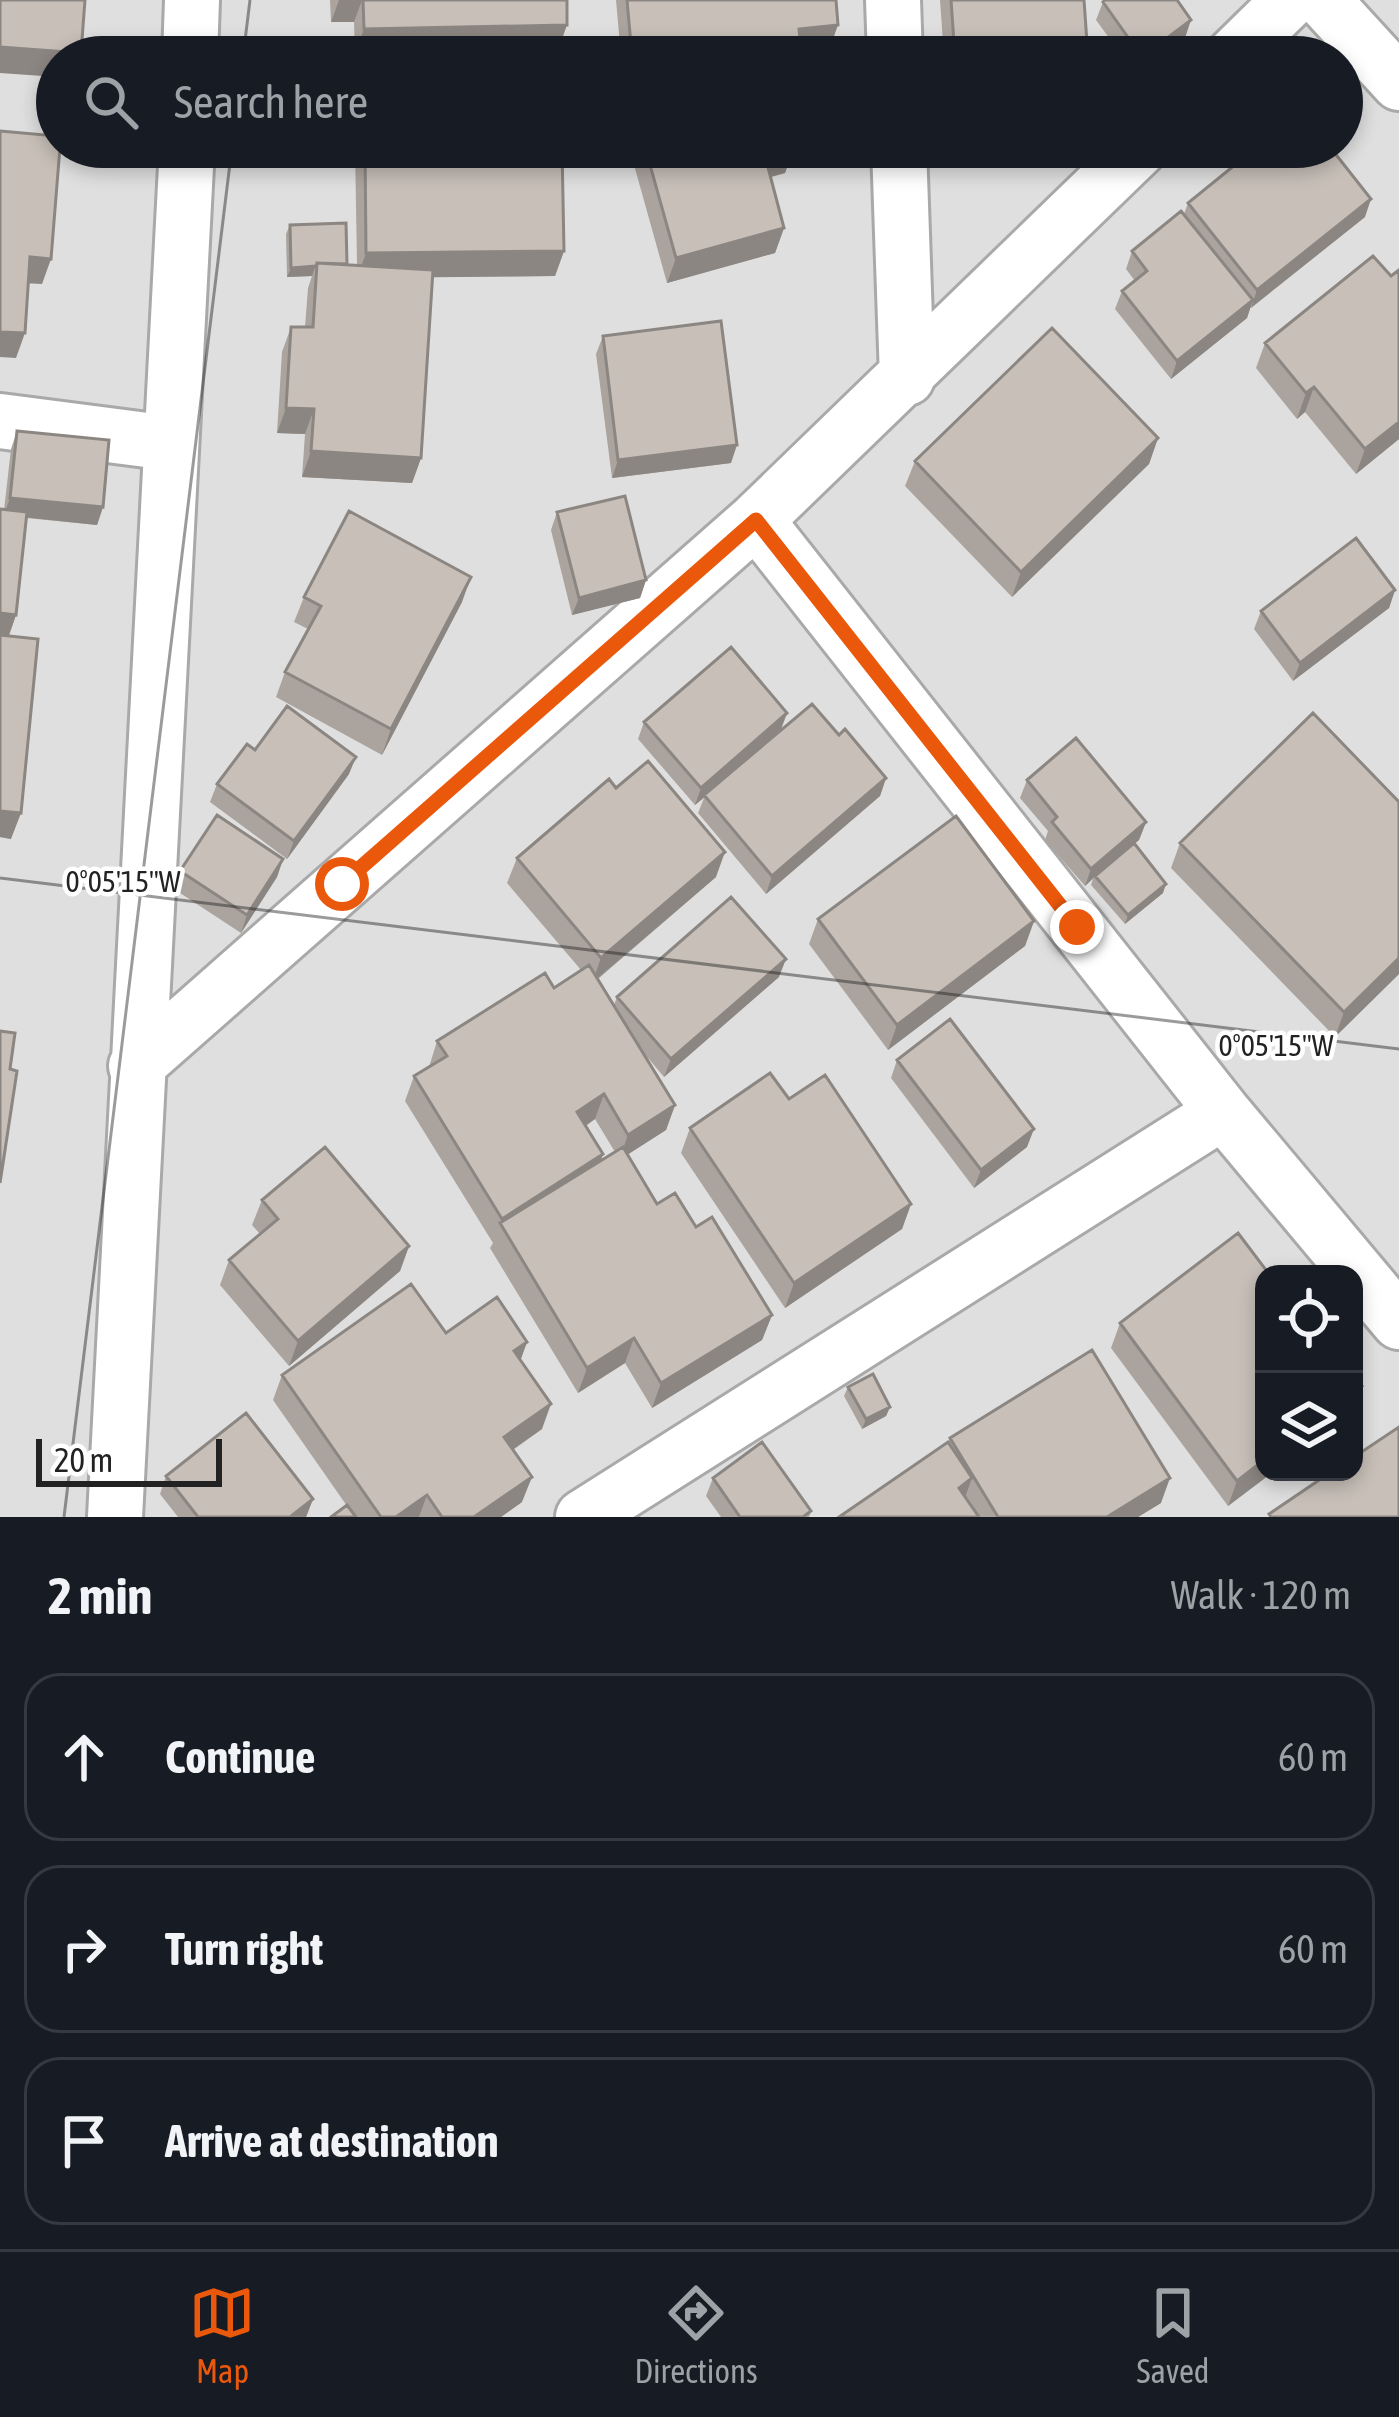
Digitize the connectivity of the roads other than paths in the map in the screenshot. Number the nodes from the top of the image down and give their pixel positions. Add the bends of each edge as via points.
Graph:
1 (192, 0) edge
2 (893, 0) edge
3 (1290, 0) edge
4 (1323, 0) edge
5 (191, 36) edge
6 (894, 36) edge
7 (1253, 36) edge
8 (1356, 36) edge
9 (1363, 44) edge
10 (1399, 83) edge
11 (186, 168) edge
12 (900, 168) edge
13 (1120, 168) edge
14 (908, 378) junction
15 (0, 421) edge
16 (170, 443) junction
17 (756, 520) junction
18 (136, 1066) junction
19 (1222, 1112) junction
20 (1399, 1322) edge
21 (115, 1517) edge
22 (583, 1517) edge

1 - 5 street
2 - 6 street
3 - 7 street
4 - 8 street
9 - 10 street
11 - 16 street
12 - 14 street
13 - 14 street
14 - 17 street
15 - 16 street
16 - 18 street
17 - 18 street
17 - 19 street
18 - 21 street
19 - 20 street
19 - 22 street

